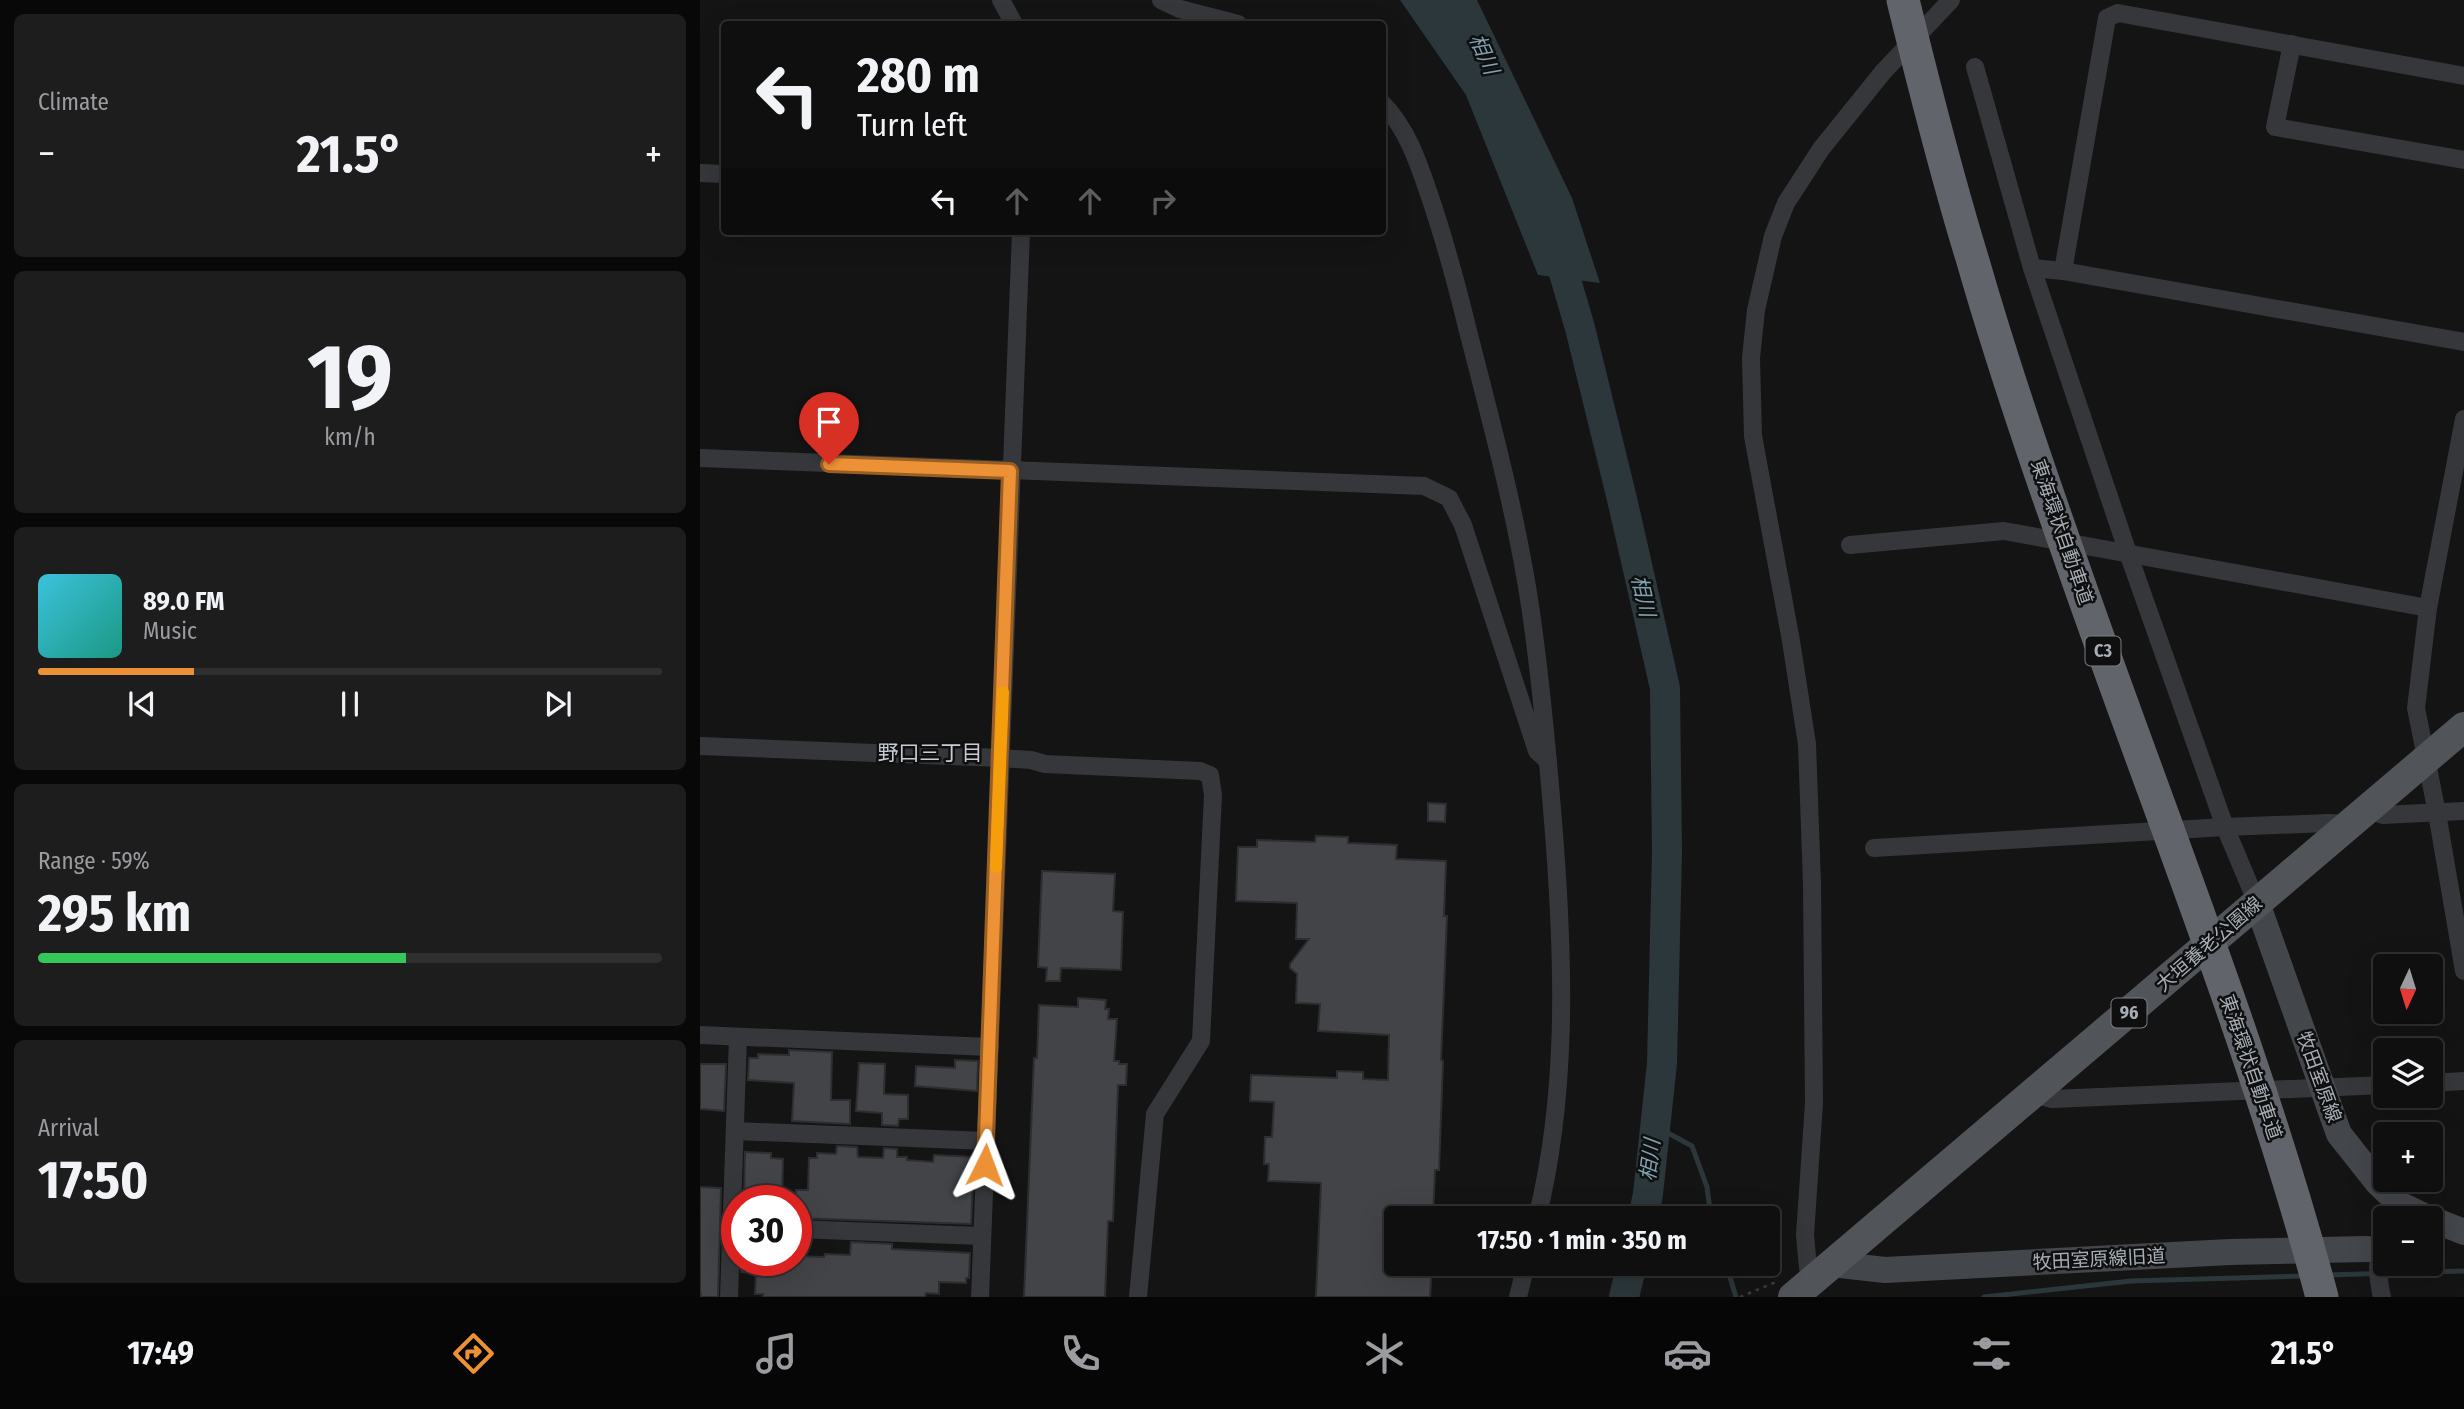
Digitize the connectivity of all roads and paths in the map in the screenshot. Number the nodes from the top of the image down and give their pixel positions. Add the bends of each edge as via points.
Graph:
1 (1001, 0) edge
2 (1161, 0) edge
3 (1903, 0) edge
4 (1951, 0) edge
5 (1012, 21) edge
6 (1226, 21) edge
7 (2292, 44) junction
8 (1975, 67) dead end
9 (2464, 76) edge
10 (1386, 107) edge
11 (2464, 160) edge
12 (700, 173) edge
13 (721, 174) edge
14 (1021, 235) edge
15 (2032, 268) junction
16 (2063, 271) junction
17 (2464, 342) edge
18 (2464, 419) edge
19 (700, 458) edge
20 (1010, 471) junction
21 (1850, 545) dead end
22 (2128, 553) junction
23 (2428, 608) junction
24 (2464, 727) edge
25 (700, 746) edge
26 (1000, 758) junction
27 (1549, 761) junction
28 (2424, 761) junction
29 (2464, 811) edge
30 (2437, 813) junction
31 (2359, 817) junction
32 (2225, 827) junction
33 (1874, 848) dead end
34 (2257, 903) junction
35 (2464, 971) edge
36 (700, 1035) edge
37 (738, 1037) junction
38 (990, 1048) junction
39 (2464, 1081) edge
40 (2443, 1082) edge
41 (2373, 1085) edge
42 (2322, 1087) junction
43 (2032, 1094) junction
44 (735, 1131) junction
45 (986, 1141) junction
46 (734, 1185) edge
47 (1540, 1206) edge
48 (2393, 1206) edge
49 (2443, 1224) edge
50 (812, 1230) edge
51 (2464, 1232) edge
52 (981, 1237) junction
53 (2373, 1248) edge
54 (730, 1276) edge
55 (1523, 1276) edge
56 (1813, 1280) edge
57 (729, 1297) edge
58 (980, 1297) edge
59 (1138, 1297) edge
60 (1518, 1297) edge
61 (2322, 1297) edge

1 - 5 street
2 - 6 street
3 - 61 highway, 東海環状自動車道 / C3, bridge via 1968,246 2009,379 2242,1037
4 - 56 street via 1875,81 1821,149 1786,203 1773,236 1756,310 1751,358 1753,436 1807,744 1814,1103 1805,1235
7 - 9 street
7 - 11 street via 2275,127
7 - 16 street via 2118,13 2107,18
8 - 15 street
10 - 27 street via 1410,141 1448,247 1502,463 1531,611
12 - 13 street
14 - 20 street
15 - 16 street
15 - 22 street
16 - 17 street
18 - 23 street
19 - 20 street
20 - 26 street
20 - 27 street via 1424,486 1449,498 1464,526 1536,751
21 - 22 street via 2004,531
22 - 23 street
22 - 32 street
23 - 28 street via 2416,708
24 - 28 main road, 大垣養老公園線 / 96
25 - 26 street
26 - 38 street
26 - 59 street via 1210,775 1213,795 1201,1041 1155,1114
27 - 47 street via 1562,1026
28 - 30 street
28 - 31 main road, 大垣養老公園線 / 96
29 - 30 street
30 - 31 street
30 - 35 street
31 - 32 street
31 - 34 main road, 大垣養老公園線 / 96
32 - 33 street
32 - 34 street
34 - 42 street, 牧田室原線
34 - 43 main road, 大垣養老公園線 / 96
36 - 37 street
37 - 38 street
37 - 44 street
38 - 45 street
39 - 40 street
41 - 42 street
42 - 43 street via 2052,1099
42 - 48 street, 牧田室原線 via 2339,1134
43 - 56 main road, 大垣養老公園線 / 96
44 - 45 street
44 - 46 street
45 - 52 street
49 - 51 street, 牧田室原線
50 - 52 street
52 - 58 street
53 - 56 street, 牧田室原線旧道 via 1885,1270
54 - 57 street
55 - 60 street

